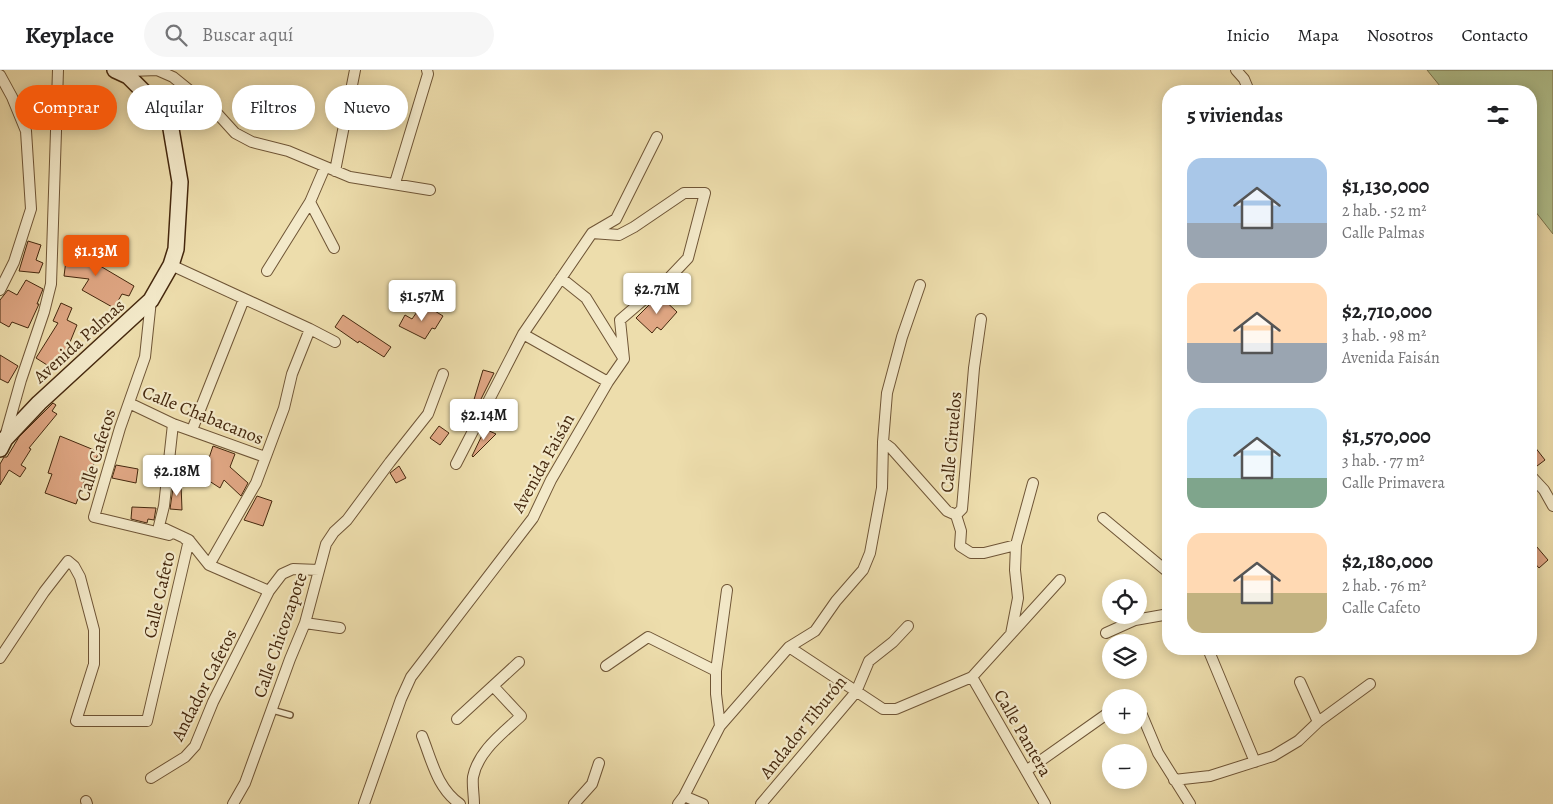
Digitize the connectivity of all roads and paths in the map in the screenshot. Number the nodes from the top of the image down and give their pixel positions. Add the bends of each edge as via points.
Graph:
1 (58, 70) edge
2 (355, 70) edge
3 (427, 70) edge
4 (1236, 70) edge
5 (127, 72) edge
6 (0, 75) edge
7 (1246, 85) edge
8 (657, 137) dead end
9 (325, 167) junction
10 (335, 171) junction
11 (395, 183) junction
12 (430, 190) dead end
13 (310, 202) junction
14 (592, 233) junction
15 (334, 248) dead end
16 (171, 265) junction
17 (267, 271) dead end
18 (561, 278) junction
19 (920, 285) dead end
20 (0, 290) edge
21 (244, 299) junction
22 (152, 300) junction
23 (981, 319) dead end
24 (310, 329) junction
25 (523, 334) junction
26 (335, 342) dead end
27 (624, 359) junction
28 (443, 374) dead end
29 (608, 382) junction
30 (129, 402) junction
31 (173, 424) junction
32 (192, 430) junction
33 (883, 442) junction
34 (2, 444) edge
35 (265, 458) junction
36 (456, 464) dead end
37 (1537, 482) edge
38 (1033, 483) dead end
39 (1553, 506) edge
40 (956, 515) junction
41 (1103, 518) dead end
42 (189, 540) junction
43 (1016, 545) junction
44 (209, 565) junction
45 (1162, 567) edge
46 (319, 570) junction
47 (1060, 580) dead end
48 (727, 590) dead end
49 (269, 591) junction
50 (1162, 615) edge
51 (305, 623) junction
52 (908, 626) dead end
53 (340, 628) dead end
54 (1106, 633) dead end
55 (1011, 634) junction
56 (790, 647) junction
57 (1210, 655) edge
58 (0, 658) edge
59 (519, 662) dead end
60 (606, 666) dead end
61 (716, 671) junction
62 (972, 677) junction
63 (1300, 682) dead end
64 (1370, 684) dead end
65 (494, 687) junction
66 (856, 692) junction
67 (271, 710) junction
68 (290, 715) dead end
69 (1102, 718) edge
70 (457, 719) dead end
71 (1318, 722) junction
72 (720, 726) junction
73 (1147, 727) edge
74 (422, 736) dead end
75 (1255, 762) junction
76 (600, 763) dead end
77 (1026, 770) junction
78 (151, 778) dead end
79 (1174, 780) junction
80 (681, 800) edge
81 (233, 804) edge
82 (364, 804) edge
83 (460, 804) edge
84 (474, 804) edge
85 (574, 804) edge
86 (703, 804) edge
87 (762, 804) edge
88 (1046, 804) edge
89 (1190, 804) edge

1 - 34 street via 51,284
2 - 10 street
3 - 11 street
4 - 7 street
5 - 9 street via 157,70 173,77 235,133
5 - 16 main road, Avenida Palmas via 170,123 180,182 176,249
6 - 20 street via 26,131 31,209 14,262
8 - 14 street via 616,219
9 - 10 street
9 - 13 street
10 - 11 street via 350,177
11 - 12 street
13 - 15 street
13 - 17 street
14 - 18 street
14 - 27 street via 619,235 684,193 705,193 688,258 620,320
16 - 21 street
16 - 22 main road, Avenida Palmas
18 - 25 street
18 - 27 street via 586,298
19 - 33 street via 886,393
21 - 24 street
21 - 32 street
22 - 30 street, Calle Cafetos via 145,357
22 - 34 main road, Avenida Palmas via 39,403
23 - 40 street, Calle Ciruelos via 962,509
24 - 26 street
24 - 35 street
25 - 29 street
25 - 36 street
27 - 29 street, Avenida Faisán
28 - 46 street, Calle Chicozapote via 428,414 347,520 334,532 326,544
29 - 82 street, Avenida Faisán via 551,480 533,518 410,677
30 - 31 street, Calle Chabacanos
30 - 42 street, Calle Cafetos via 94,517
31 - 32 street, Calle Chabacanos
31 - 42 street, Calle Cafeto via 159,526
32 - 35 street, Calle Chabacanos
33 - 40 street via 892,448 947,512
33 - 56 street via 882,488 870,553 863,570 815,631
35 - 44 street via 256,483
37 - 39 street
38 - 43 street
40 - 43 street via 961,531 960,546 971,553
41 - 45 street
42 - 44 street
42 - 58 street, Calle Cafeto via 147,721 76,721 94,664 94,630 80,577 68,562
43 - 55 street via 1018,598
44 - 49 street
46 - 49 street, Andador Cafetos via 293,569 282,574
46 - 51 street, Calle Chicozapote
47 - 55 street
48 - 61 street
49 - 78 street, Andador Cafetos via 213,702 195,746 185,757
50 - 54 street via 1135,620
51 - 53 street
51 - 67 street, Calle Chicozapote
52 - 66 street, Andador Tiburón via 869,661
55 - 62 street
56 - 66 street
56 - 72 street
57 - 75 street
59 - 65 street
60 - 61 street via 648,638
61 - 72 street
62 - 66 street via 896,709 883,709
62 - 77 street, Calle Pantera
63 - 71 street
64 - 71 street
65 - 70 street
65 - 84 street via 521,716 486,751 477,765 473,778
66 - 87 street, Andador Tiburón
67 - 68 lane
67 - 81 street, Calle Chicozapote via 245,783
69 - 77 street
71 - 75 street via 1298,741 1273,756
72 - 80 street
73 - 79 street
74 - 83 street via 441,786
75 - 79 street via 1210,776
76 - 85 street via 592,784
77 - 88 street, Calle Pantera
79 - 89 street
80 - 86 street

